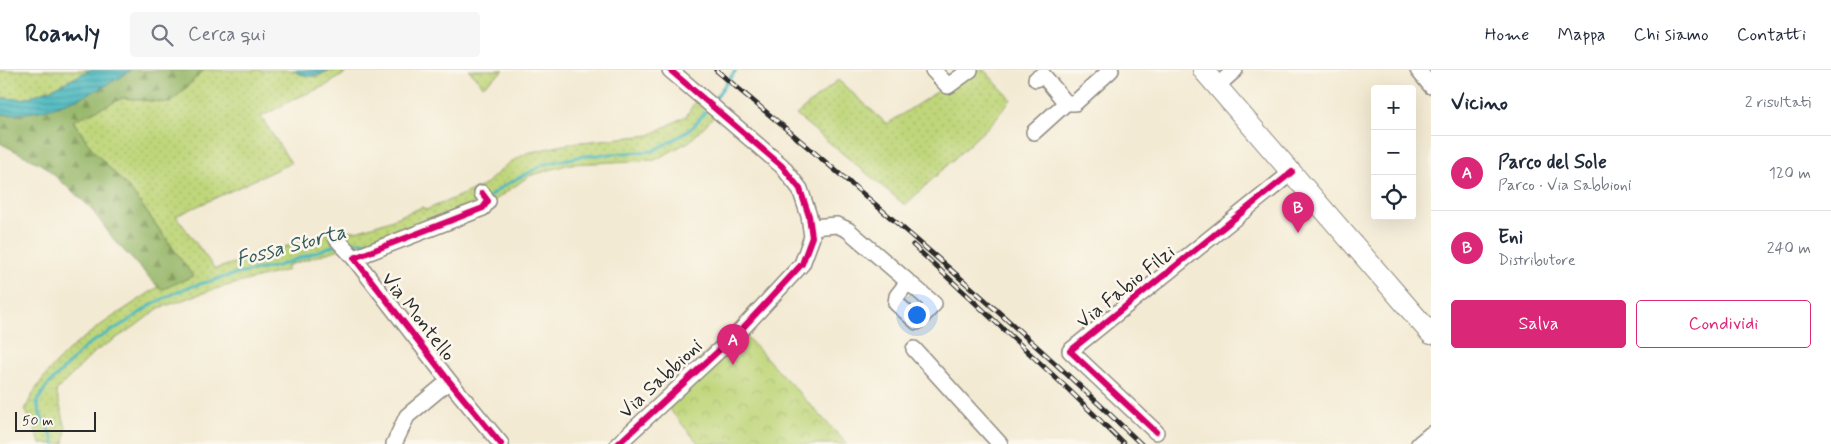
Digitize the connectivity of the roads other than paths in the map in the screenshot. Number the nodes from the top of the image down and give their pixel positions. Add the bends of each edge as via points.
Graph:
1 (670, 70) edge
2 (933, 70) edge
3 (970, 70) edge
4 (1111, 70) edge
5 (1203, 70) edge
6 (1236, 70) edge
7 (1418, 70) edge
8 (1036, 79) dead end
9 (1217, 86) junction
10 (1431, 86) edge
11 (1066, 103) junction
12 (1034, 132) dead end
13 (1292, 172) junction
14 (485, 197) dead end
15 (811, 227) junction
16 (907, 282) dead end
17 (1431, 334) edge
18 (914, 349) dead end
19 (449, 382) junction
20 (1156, 432) dead end
21 (1431, 434) edge
22 (394, 444) edge
23 (501, 444) edge
24 (618, 444) edge
25 (1000, 444) edge
26 (1419, 444) edge

1 - 15 street, Via Sabbioni via 782,166 800,189
2 - 3 street via 948,86
4 - 11 street via 1075,103
5 - 9 main road
6 - 9 street
7 - 10 street
8 - 11 street via 1043,75
9 - 13 main road
11 - 12 street
13 - 17 main road
13 - 20 street, Via Fabio Filzi via 1070,351
14 - 19 street, Via Montello via 483,208 343,246
15 - 16 street via 837,226 848,230
15 - 24 street, Via Sabbioni via 812,237 802,264 740,331
18 - 25 street
19 - 22 street, Via Montello via 407,416
19 - 23 street, Via Montello
21 - 26 street

